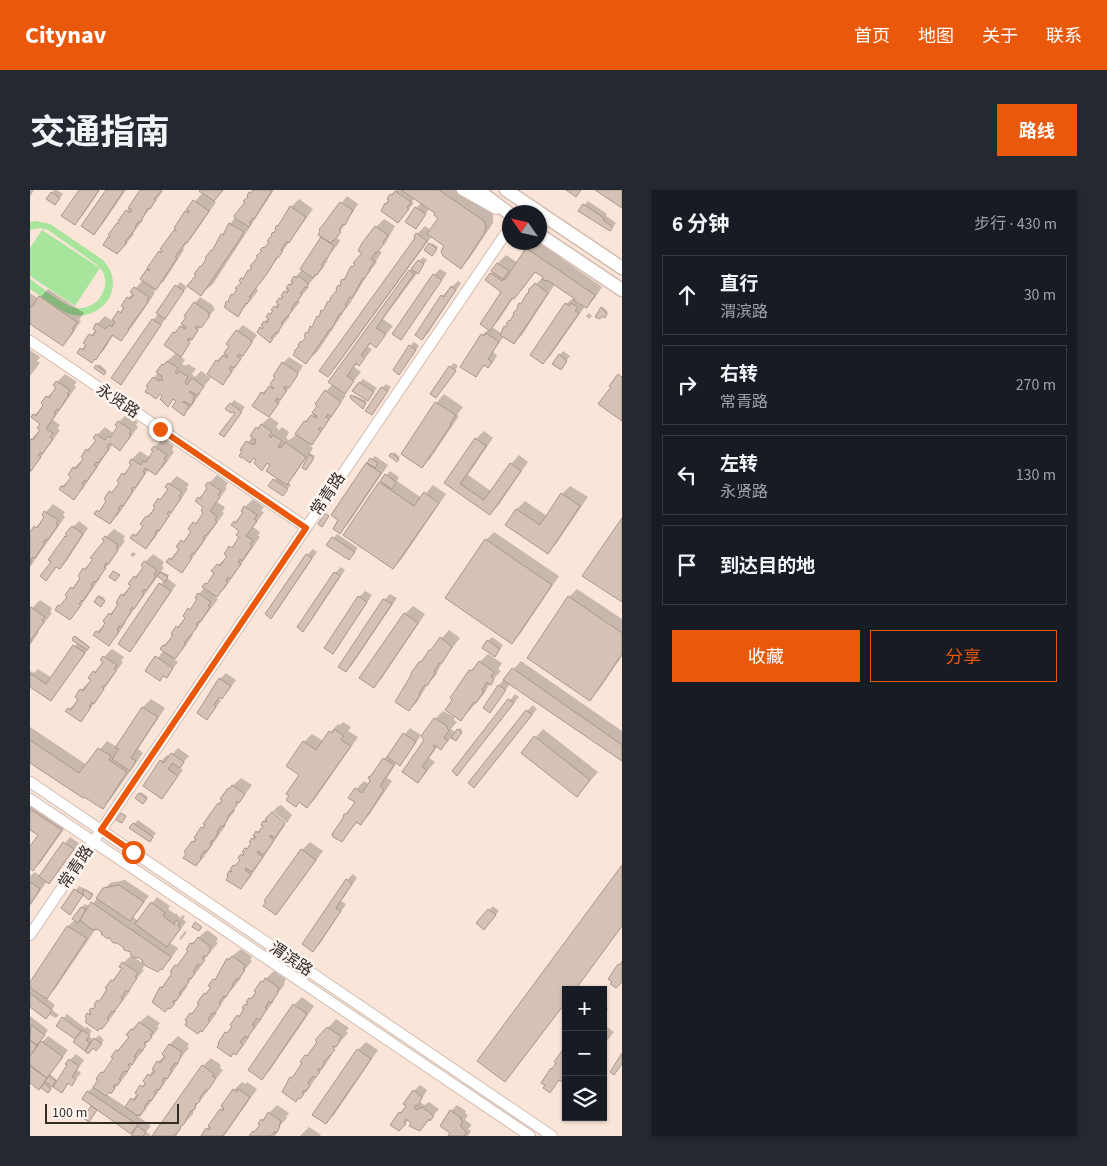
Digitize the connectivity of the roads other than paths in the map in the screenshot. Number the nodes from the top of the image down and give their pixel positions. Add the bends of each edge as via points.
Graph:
1 (462, 190) edge
2 (478, 190) edge
3 (506, 190) edge
4 (513, 190) edge
5 (526, 204) joint
6 (502, 209) edge
7 (502, 211) edge
8 (547, 218) edge
9 (502, 239) edge
10 (547, 240) edge
11 (622, 268) edge
12 (622, 290) edge
13 (30, 342) edge
14 (306, 528) junction
15 (30, 782) edge
16 (30, 799) edge
17 (101, 830) junction
18 (94, 842) junction
19 (30, 935) edge
20 (530, 1136) edge
21 (552, 1136) edge

1 - 7 street
2 - 6 main road
3 - 5 main road
4 - 5 street
8 - 11 main road
9 - 14 street, 常青路
10 - 12 main road
13 - 14 street, 永贤路
14 - 17 street, 常青路
15 - 17 street, 渭滨路
16 - 18 street, 渭滨路
17 - 18 street, 常青路
17 - 21 street, 渭滨路
18 - 19 street, 常青路
18 - 20 street, 渭滨路

